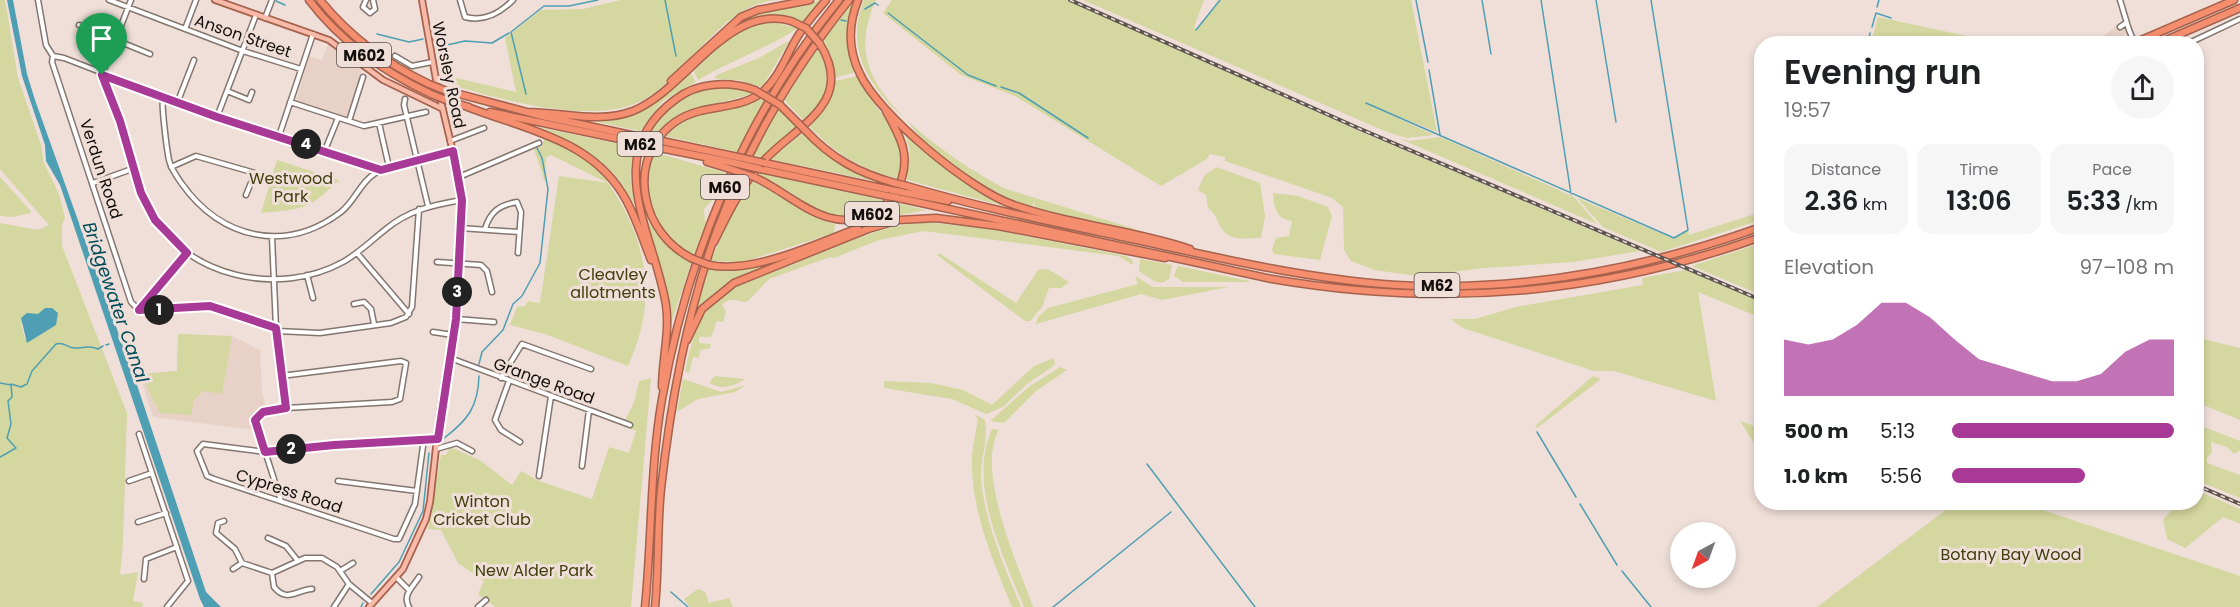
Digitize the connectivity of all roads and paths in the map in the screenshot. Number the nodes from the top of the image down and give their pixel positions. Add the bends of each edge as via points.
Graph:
1 (38, 0) edge
2 (109, 0) edge
3 (130, 0) edge
4 (196, 0) edge
5 (216, 0) edge
6 (272, 0) edge
7 (309, 0) edge
8 (320, 0) edge
9 (366, 0) edge
10 (373, 0) edge
11 (422, 0) edge
12 (460, 0) edge
13 (513, 0) edge
14 (810, 0) edge
15 (826, 0) edge
16 (834, 0) edge
17 (839, 0) edge
18 (849, 0) edge
19 (858, 0) edge
20 (2120, 0) edge
21 (2234, 0) edge
22 (128, 7) junction
23 (2240, 8) edge
24 (256, 15) junction
25 (265, 18) junction
26 (2240, 19) edge
27 (2126, 23) junction
28 (80, 25) dead end
29 (2120, 27) dead end
30 (817, 28) junction
31 (185, 29) junction
32 (313, 33) junction
33 (2131, 36) edge
34 (2152, 36) edge
35 (2175, 36) edge
36 (2204, 36) edge
37 (114, 40) junction
38 (243, 51) junction
39 (150, 54) dead end
40 (53, 56) junction
41 (395, 56) dead end
42 (194, 60) dead end
43 (432, 62) junction
44 (301, 69) junction
45 (102, 75) junction
46 (363, 77) dead end
47 (227, 91) junction
48 (252, 92) dead end
49 (163, 97) junction
50 (657, 98) junction
51 (405, 99) dead end
52 (178, 101) junction
53 (290, 102) junction
54 (881, 103) junction
55 (465, 106) junction
56 (442, 109) junction
57 (426, 112) dead end
58 (527, 112) junction
59 (217, 117) junction
60 (406, 117) junction
61 (338, 118) junction
62 (349, 121) junction
63 (379, 123) junction
64 (484, 128) dead end
65 (279, 136) junction
66 (635, 139) junction
67 (450, 141) junction
68 (539, 143) dead end
69 (661, 145) junction
70 (325, 150) junction
71 (453, 151) junction
72 (418, 160) junction
73 (730, 162) junction
74 (171, 167) junction
75 (389, 167) junction
76 (132, 169) junction
77 (381, 170) junction
78 (459, 177) junction
79 (93, 183) junction
80 (902, 192) junction
81 (889, 193) junction
82 (246, 195) dead end
83 (462, 200) junction
84 (428, 206) junction
85 (419, 209) junction
86 (1007, 212) joint
87 (1024, 225) junction
88 (460, 228) junction
89 (1754, 228) edge
90 (485, 229) junction
91 (868, 229) joint
92 (519, 232) junction
93 (272, 237) junction
94 (1754, 239) edge
95 (187, 253) junction
96 (357, 253) junction
97 (518, 253) dead end
98 (1211, 255) junction
99 (1181, 260) junction
100 (437, 262) dead end
101 (458, 263) junction
102 (701, 272) junction
103 (307, 275) junction
104 (273, 280) junction
105 (660, 282) junction
106 (492, 292) dead end
107 (313, 298) dead end
108 (354, 304) dead end
109 (139, 310) junction
110 (409, 314) junction
111 (456, 319) junction
112 (494, 322) dead end
113 (374, 324) junction
114 (276, 329) junction
115 (433, 332) dead end
116 (453, 334) junction
117 (450, 358) junction
118 (591, 369) dead end
119 (281, 376) junction
120 (501, 378) junction
121 (509, 381) junction
122 (675, 383) junction
123 (551, 396) junction
124 (662, 397) junction
125 (286, 408) junction
126 (589, 410) junction
127 (630, 425) dead end
128 (139, 434) dead end
129 (438, 439) junction
130 (424, 440) junction
131 (520, 442) dead end
132 (436, 449) junction
133 (472, 451) dead end
134 (265, 452) junction
135 (582, 466) dead end
136 (152, 473) junction
137 (539, 476) dead end
138 (129, 481) dead end
139 (338, 481) dead end
140 (417, 491) junction
141 (281, 502) junction
142 (166, 513) junction
143 (224, 521) dead end
144 (138, 522) dead end
145 (268, 538) dead end
146 (177, 547) junction
147 (298, 561) junction
148 (243, 563) junction
149 (353, 564) dead end
150 (233, 569) dead end
151 (340, 571) junction
152 (272, 573) junction
153 (397, 576) junction
154 (419, 577) dead end
155 (144, 579) dead end
156 (349, 584) junction
157 (312, 589) dead end
158 (409, 590) junction
159 (486, 600) dead end
160 (370, 605) edge
161 (167, 607) edge
162 (334, 607) edge
163 (410, 607) edge
164 (478, 607) edge
165 (645, 607) edge
166 (655, 607) edge

1 - 40 street, Verdun Road via 46,45
2 - 22 street, Anson Street
3 - 22 street
4 - 31 street
5 - 24 main road
6 - 25 street
7 - 55 highway, M602, bridge via 360,52 387,71
8 - 58 highway, M602, bridge via 366,45 392,64 444,90
9 - 10 street via 363,7 370,13 375,9
11 - 43 main road, Worsley Road
12 - 13 street via 465,17 485,19
14 - 50 highway via 741,17 722,31
15 - 87 highway, bridge via 805,25 763,92 744,102 680,119 662,133 651,151 644,178 649,210 665,238 691,258 728,267 754,263 898,216 947,215
16 - 30 highway, M60
17 - 30 highway, M60
18 - 102 highway, M60 via 801,64 760,133 725,206
19 - 54 highway via 851,48 863,80
20 - 27 street
21 - 34 highway
22 - 31 street, Anson Street
22 - 37 street
23 - 35 highway
24 - 25 main road
24 - 38 street
25 - 32 main road
26 - 36 street
27 - 29 street
27 - 33 street, bridge
28 - 37 street
30 - 124 highway, M60 via 762,114 718,202 685,302
31 - 38 street, Anson Street
32 - 44 street
32 - 56 main road via 390,84
37 - 39 street
37 - 45 street
38 - 44 street, Anson Street
38 - 47 street
40 - 45 street
40 - 79 street, Verdun Road
41 - 43 street via 412,66
42 - 52 street
43 - 56 main road, Worsley Road
44 - 53 street
45 - 49 street
45 - 76 street via 120,121
46 - 62 street
47 - 48 street via 249,100
47 - 59 street
49 - 52 street
49 - 74 street via 161,107
50 - 58 highway, M602 via 612,116
50 - 102 highway, M60, bridge via 743,26 766,18 791,21 809,31 820,44 830,72 823,106 805,128 767,157 753,174 730,210
51 - 60 street
52 - 59 street
53 - 61 street
53 - 65 street
54 - 73 highway, M602, bridge via 900,138 904,167 895,196 877,211 857,219 828,217
54 - 98 highway, M62 via 938,158 993,197 1035,212
55 - 66 highway, M602
55 - 105 highway, M602 via 566,143 601,166 626,200
56 - 67 main road, Worsley Road
57 - 60 street
58 - 66 highway, M602
59 - 65 street
60 - 63 street
60 - 72 street
61 - 62 street
61 - 70 street
62 - 63 street via 364,126
63 - 75 street
64 - 67 street
65 - 70 street
66 - 69 highway, M602, bridge
67 - 71 main road, Worsley Road
68 - 78 street
69 - 73 highway, M602
69 - 73 highway, M602
70 - 77 street
71 - 72 street
71 - 78 main road, Worsley Road
72 - 75 street
72 - 84 street
73 - 81 highway, M602, bridge
73 - 81 highway, M602, bridge via 765,163
74 - 82 street via 196,156 255,173
74 - 93 street via 211,216 242,232
75 - 77 street
76 - 79 street
76 - 95 street via 155,220
77 - 93 street via 335,216 296,234
78 - 83 main road, Worsley Road
79 - 109 street, Verdun Road via 130,302
80 - 81 highway, M602, bridge
80 - 86 highway, M602
80 - 87 highway, M602
80 - 105 highway, M62, bridge via 895,183 855,170 828,153 780,105 755,90 724,84 692,90 664,108 645,132 635,162 635,184
83 - 84 street
83 - 88 main road, Worsley Road
84 - 85 street
85 - 96 street via 395,222
85 - 110 street
86 - 98 highway, M62
87 - 99 highway, M62
88 - 90 street
88 - 101 main road, Worsley Road
89 - 98 highway, M62 via 1664,258 1597,274 1497,284 1362,282
90 - 92 street
90 - 92 street via 495,210 517,202 521,212
91 - 99 highway, M62 via 910,218 946,219
91 - 122 highway, M60 via 748,276 718,293 692,327
92 - 97 street
93 - 104 street
94 - 99 highway, M62 via 1642,273 1483,294 1362,292
95 - 104 street via 233,274
95 - 109 street
96 - 103 street
96 - 110 street
100 - 101 street
101 - 106 street via 484,266
101 - 111 main road, Worsley Road
102 - 122 highway, M60
103 - 104 street
103 - 107 street
104 - 114 street
105 - 124 highway, M60 via 667,319
108 - 113 street via 364,302 371,309
109 - 114 street via 210,306
110 - 113 street via 400,321
111 - 112 street
111 - 116 main road, Worsley Road
113 - 114 street via 320,333
114 - 119 street
115 - 116 street
116 - 117 main road, Worsley Road
117 - 120 street, Grange Road
117 - 129 main road, Worsley Road
118 - 120 street via 522,344
119 - 125 street
119 - 125 street via 406,363 400,399
120 - 121 street, Grange Road
121 - 123 street, Grange Road
121 - 131 street via 495,420 501,430
122 - 166 highway, M60 via 661,492
123 - 126 street, Grange Road
123 - 137 street
124 - 165 highway, M60
125 - 134 street via 263,412 255,420
126 - 127 street, Grange Road
126 - 135 street
128 - 136 street
129 - 130 street
129 - 132 main road, Worsley Road
130 - 134 street
130 - 140 street
132 - 133 street via 457,443
132 - 153 main road, Worsley Road via 426,519
134 - 141 street
134 - 141 street, Cypress Road via 204,444 197,451 207,476
136 - 138 street
136 - 142 street
139 - 140 street
140 - 141 street, Cypress Road via 399,539
142 - 144 street
142 - 146 street
143 - 148 street via 218,523 216,533 235,549
145 - 147 street via 286,546
146 - 155 street via 146,559
146 - 161 street via 188,581
147 - 151 street via 311,556 322,558
147 - 152 street
148 - 150 street
148 - 152 street
149 - 151 street
151 - 156 street
152 - 157 street via 274,587 286,595
153 - 158 street
153 - 160 main road, Worsley Road
154 - 158 street
156 - 160 street
156 - 162 street
158 - 163 street via 406,600
159 - 164 street

